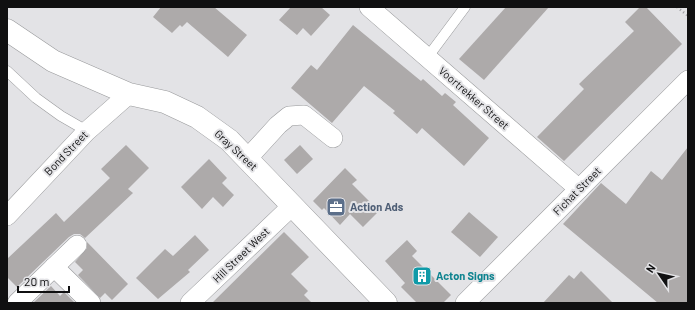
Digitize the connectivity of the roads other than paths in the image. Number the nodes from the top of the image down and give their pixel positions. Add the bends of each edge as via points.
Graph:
1 (369, 7) edge
2 (465, 7) edge
3 (7, 30) edge
4 (427, 58) junction
5 (7, 71) edge
6 (686, 87) edge
7 (129, 94) junction
8 (87, 132) junction
9 (333, 138) dead end
10 (247, 159) junction
11 (579, 189) junction
12 (292, 206) junction
13 (7, 216) edge
14 (77, 245) dead end
15 (54, 267) junction
16 (17, 303) edge
17 (90, 303) edge
18 (190, 303) edge
19 (386, 303) edge
20 (465, 303) edge

1 - 4 street, Voortrekker Street
2 - 4 lane
3 - 7 street, Gray Street via 53,61
4 - 11 street, Voortrekker Street
5 - 8 lane via 36,98
6 - 11 street, Fichat Street
7 - 8 street, Bond Street
7 - 10 street, Gray Street via 164,102 197,117 229,140
8 - 13 street, Bond Street
9 - 10 street via 304,115 289,116
10 - 12 street, Gray Street
11 - 20 street, Fichat Street
12 - 18 street, Hill Street West
12 - 19 street, Gray Street
14 - 15 street
15 - 16 street
15 - 17 street

